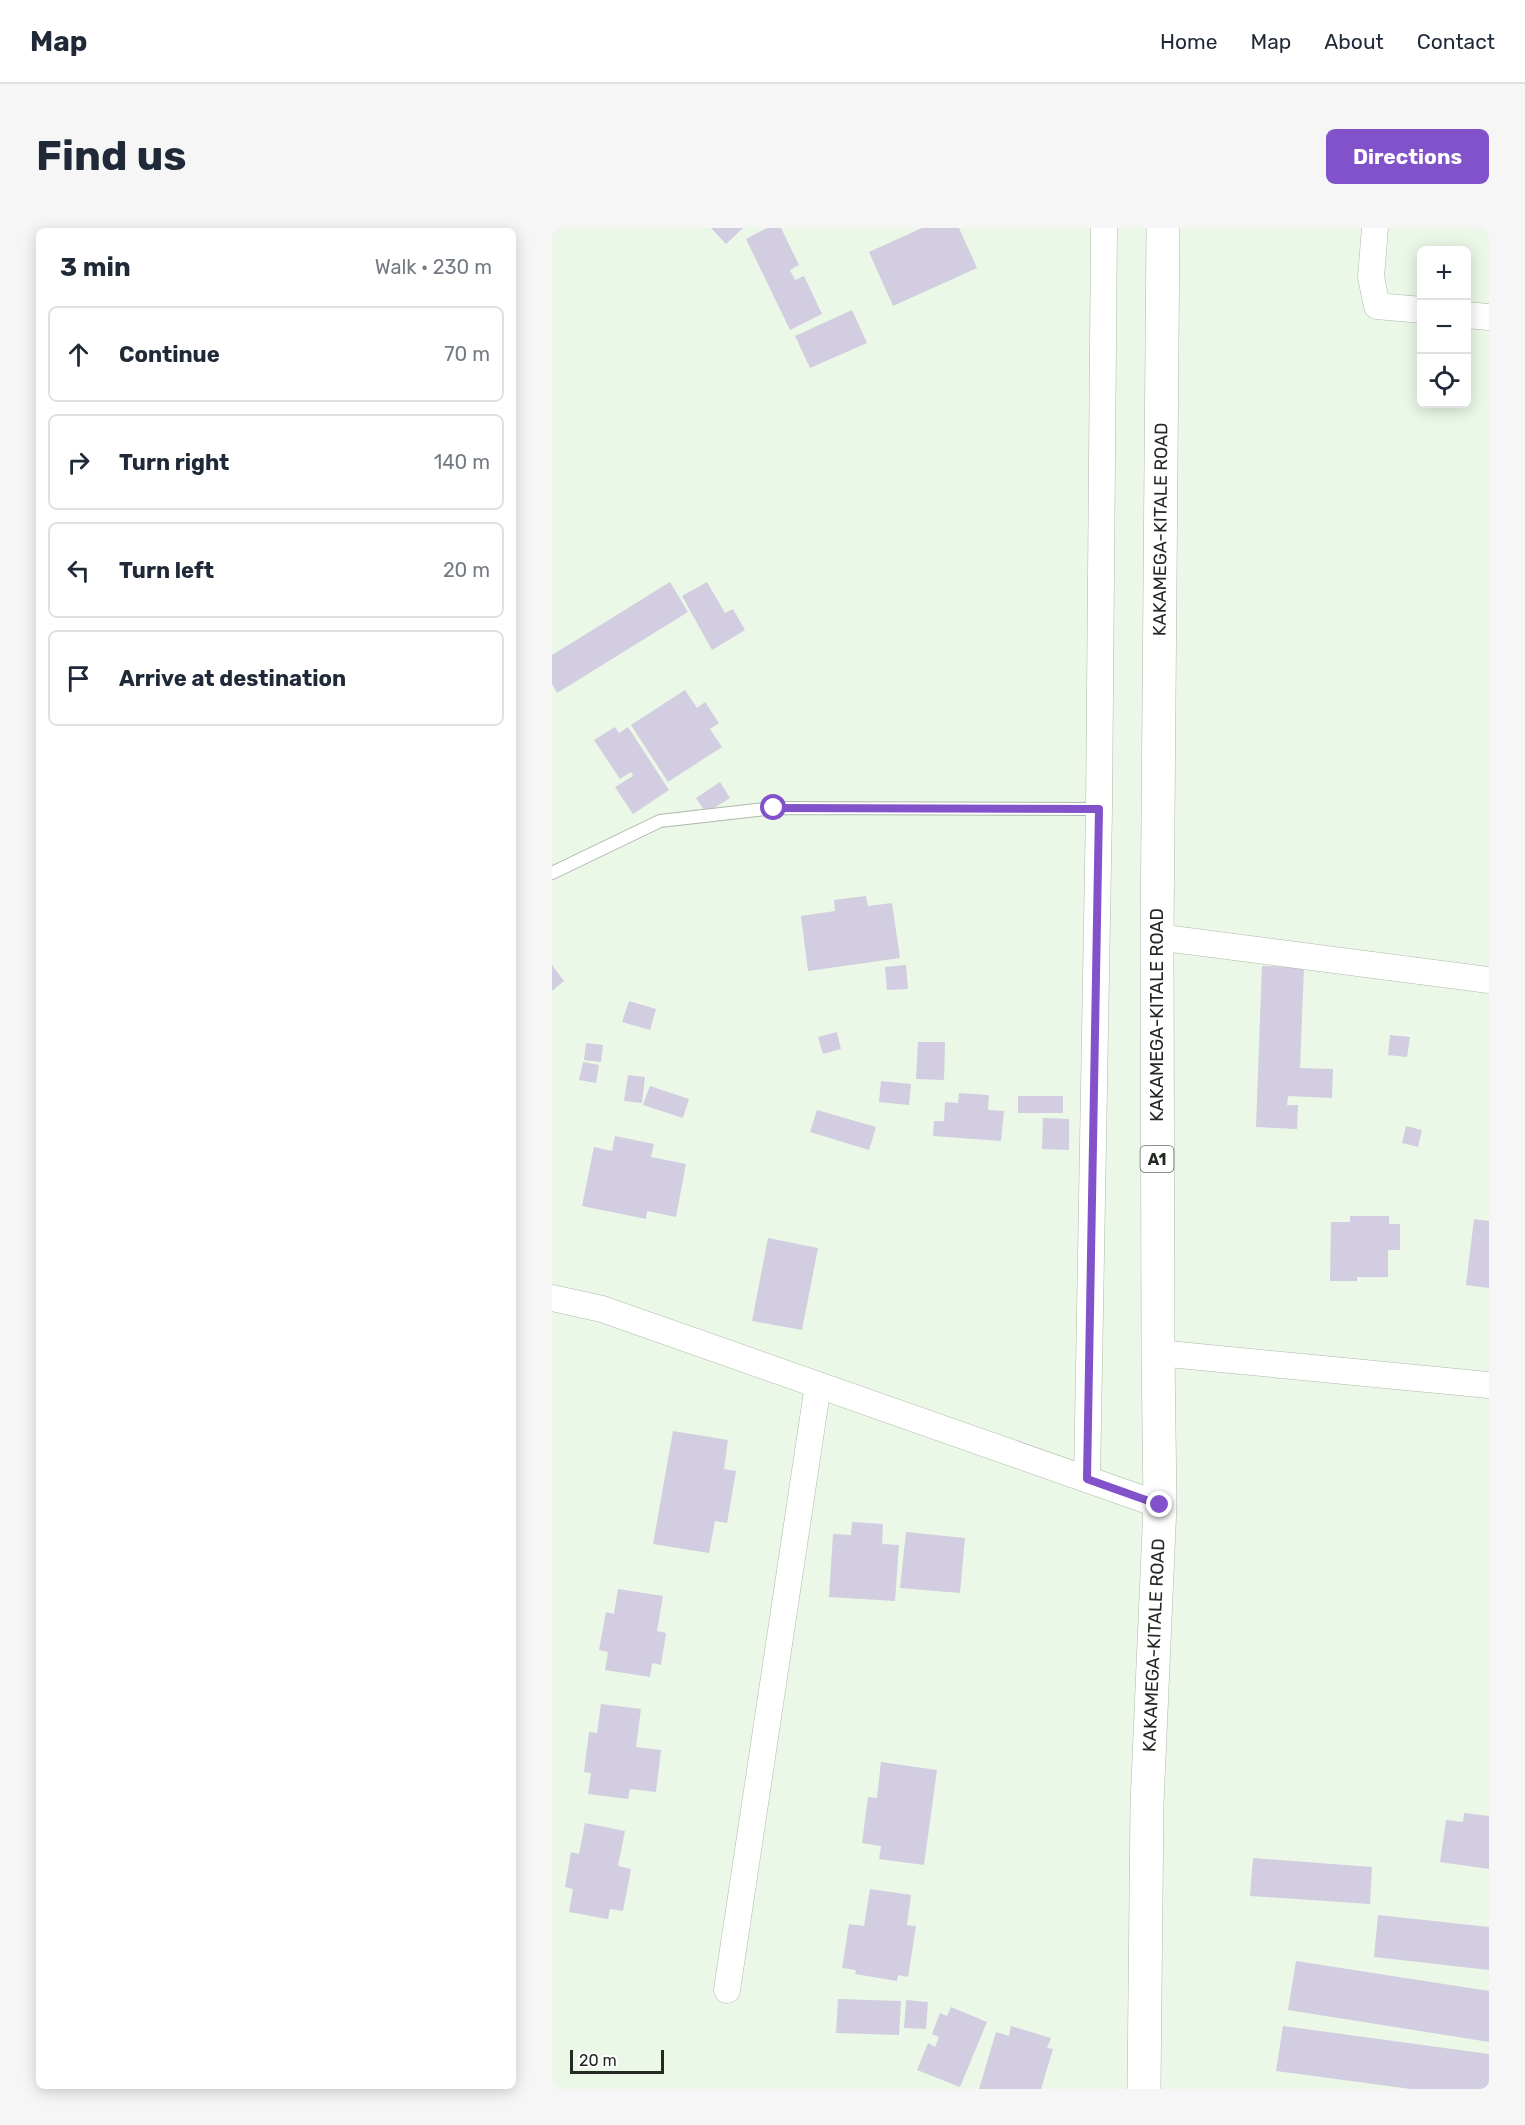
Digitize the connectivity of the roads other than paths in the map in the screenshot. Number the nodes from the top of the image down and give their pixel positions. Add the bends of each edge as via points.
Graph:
1 (1104, 228) edge
2 (1163, 228) edge
3 (1375, 228) edge
4 (1417, 310) edge
5 (1471, 316) edge
6 (1489, 318) edge
7 (1099, 809) junction
8 (552, 873) edge
9 (1157, 937) junction
10 (1489, 980) edge
11 (552, 1298) edge
12 (1158, 1353) junction
13 (818, 1384) junction
14 (1489, 1385) edge
15 (1087, 1479) junction
16 (1160, 1505) junction
17 (728, 1990) dead end
18 (1144, 2089) edge

1 - 7 street
2 - 9 highway, KAKAMEGA-KITALE ROAD / A1
3 - 4 street via 1371,277 1377,306
5 - 6 street
7 - 8 lane via 774,808 683,818 660,821
7 - 15 street
9 - 10 street
9 - 12 highway, KAKAMEGA-KITALE ROAD / A1
11 - 13 street via 602,1309
12 - 14 street
12 - 16 highway, KAKAMEGA-KITALE ROAD / A1
13 - 15 street
13 - 17 street
15 - 16 street
16 - 18 highway, KAKAMEGA-KITALE ROAD / A1 via 1147,1804

